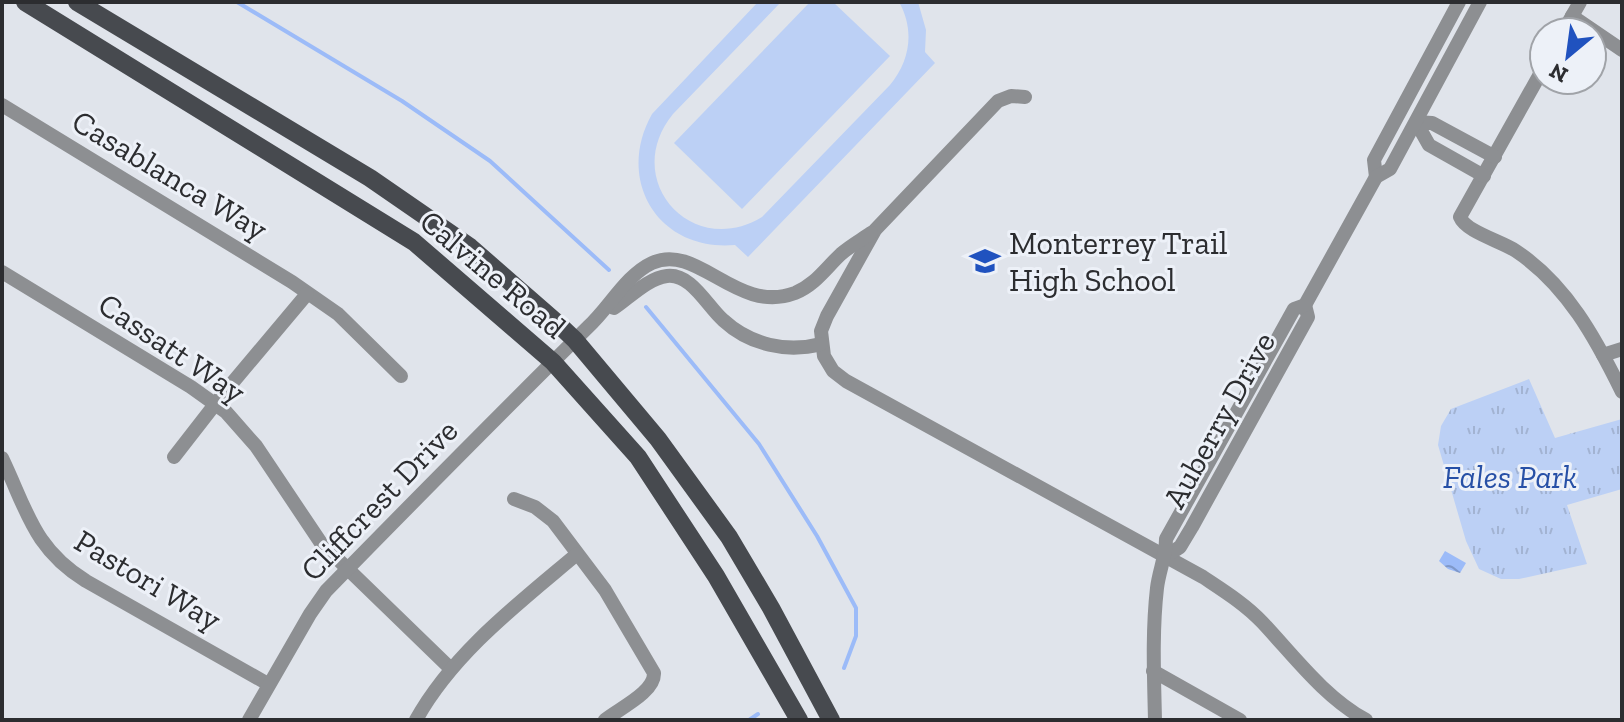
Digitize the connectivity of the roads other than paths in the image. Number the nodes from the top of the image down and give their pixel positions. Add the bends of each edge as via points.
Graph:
1 (25, 2) edge
2 (77, 2) edge
3 (1459, 2) edge
4 (1480, 2) edge
5 (1580, 2) edge
6 (1572, 16) edge
7 (1528, 96) edge
8 (1025, 97) dead end
9 (2, 105) edge
10 (1416, 122) junction
11 (1495, 157) junction
12 (1484, 176) junction
13 (1376, 177) junction
14 (875, 230) junction
15 (2, 272) edge
16 (307, 294) junction
17 (594, 322) junction
18 (575, 340) junction
19 (821, 344) junction
20 (1622, 349) edge
21 (1603, 355) junction
22 (553, 362) junction
23 (401, 376) dead end
24 (1622, 392) edge
25 (215, 403) junction
26 (174, 457) dead end
27 (2, 458) edge
28 (514, 499) dead end
29 (577, 554) junction
30 (1166, 556) junction
31 (347, 569) junction
32 (451, 669) junction
33 (1153, 671) junction
34 (268, 684) junction
35 (249, 720) edge
36 (416, 720) edge
37 (605, 720) edge
38 (799, 720) edge
39 (831, 720) edge
40 (1155, 720) edge
41 (1240, 720) edge
42 (1366, 720) edge

1 - 22 main road, Calvine Road via 414,242
2 - 18 main road, Calvine Road via 370,178 470,247
3 - 13 street, Auberry Drive via 1374,160
4 - 10 street, Auberry Drive
5 - 6 street
7 - 11 street
8 - 14 street via 998,101
9 - 16 street, Casablanca Way
10 - 11 street via 1432,123
10 - 12 street via 1429,145
10 - 13 street, Auberry Drive via 1390,169
11 - 12 street
12 - 21 street via 1461,212 1461,221 1517,251 1540,270 1579,312
13 - 30 street, Auberry Drive via 1305,305 1308,317 1220,477 1180,547
14 - 17 street via 810,284 780,296 749,295 697,267 661,260 639,271
14 - 19 street via 827,316
15 - 25 street, Cassatt Way
16 - 23 street, Casablanca Way via 338,314
16 - 25 street
17 - 18 street, Cliffcrest Drive
17 - 19 street via 657,278 670,275 684,280 746,336 791,348
18 - 22 street, Cliffcrest Drive
18 - 39 main road, Calvine Road via 658,439 729,537
19 - 30 street via 828,365 846,381
20 - 21 street
21 - 24 street
22 - 31 street, Cliffcrest Drive
22 - 38 main road, Calvine Road via 638,457 716,576
25 - 26 street
25 - 31 street, Cassatt Way via 247,434 305,523
27 - 34 street, Pastori Way via 27,519 58,561
28 - 29 street via 545,513
29 - 32 street
29 - 37 street via 654,673 650,689
30 - 33 street, Auberry Drive via 1157,584
30 - 42 street via 1234,597 1301,668
31 - 32 street, Cassatt Way
31 - 34 street, Cliffcrest Drive via 310,614
32 - 36 street
33 - 40 street, Auberry Drive
33 - 41 street
34 - 35 street, Cliffcrest Drive

